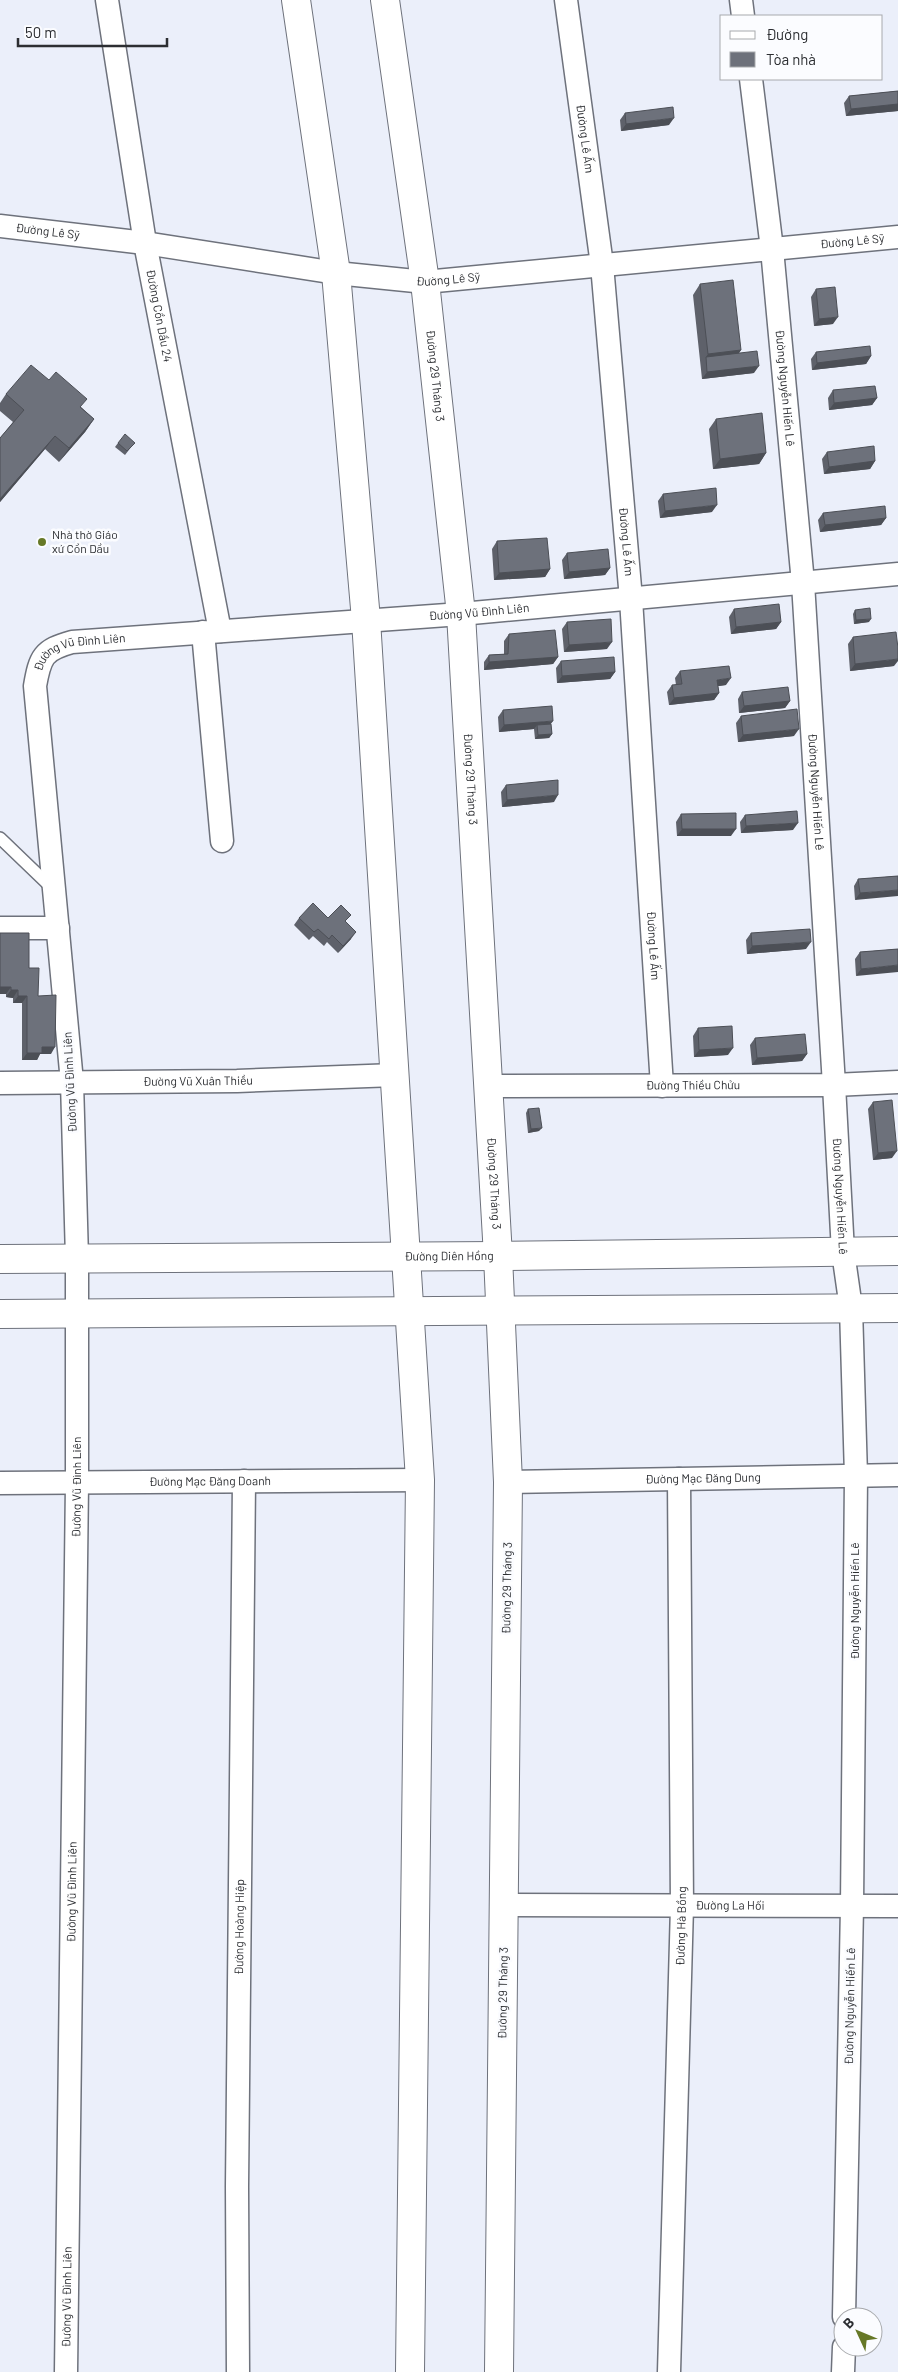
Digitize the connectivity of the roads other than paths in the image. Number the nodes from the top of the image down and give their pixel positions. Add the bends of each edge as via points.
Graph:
1 (106, 0) edge
2 (296, 0) edge
3 (385, 0) edge
4 (566, 0) edge
5 (741, 0) edge
6 (743, 15) edge
7 (751, 80) edge
8 (0, 226) edge
9 (898, 237) edge
10 (145, 243) junction
11 (772, 249) junction
12 (602, 265) junction
13 (336, 273) junction
14 (425, 282) junction
15 (898, 574) edge
16 (803, 583) junction
17 (631, 599) junction
18 (461, 614) junction
19 (366, 620) junction
20 (212, 631) junction
21 (0, 838) edge
22 (222, 841) dead end
23 (54, 890) junction
24 (0, 928) edge
25 (58, 928) junction
26 (395, 1075) junction
27 (72, 1082) junction
28 (898, 1082) edge
29 (0, 1083) edge
30 (834, 1085) junction
31 (488, 1086) junction
32 (662, 1086) junction
33 (898, 1251) edge
34 (842, 1252) junction
35 (406, 1255) junction
36 (498, 1256) junction
37 (76, 1258) junction
38 (0, 1259) edge
39 (851, 1308) junction
40 (898, 1308) edge
41 (410, 1311) junction
42 (500, 1311) junction
43 (77, 1313) junction
44 (0, 1314) edge
45 (898, 1475) edge
46 (856, 1476) junction
47 (679, 1479) junction
48 (420, 1480) junction
49 (244, 1481) junction
50 (77, 1482) junction
51 (508, 1482) junction
52 (0, 1483) edge
53 (504, 1905) junction
54 (682, 1906) junction
55 (852, 1906) junction
56 (898, 1906) edge
57 (844, 2307) edge
58 (844, 2357) edge
59 (66, 2372) edge
60 (238, 2372) edge
61 (410, 2372) edge
62 (499, 2372) edge
63 (669, 2372) edge
64 (843, 2372) edge

1 - 10 street, Đường Cồn Dầu 24
2 - 13 street
3 - 14 street, Đường 29 Tháng 3
4 - 12 street, Đường Lê Ấm
5 - 6 street
7 - 11 street, Đường Nguyễn Hiến Lê
8 - 10 street, Đường Lê Sỹ
9 - 11 street, Đường Lê Sỹ
10 - 13 street, Đường Lê Sỹ
10 - 20 street, Đường Cồn Dầu 24
11 - 12 street, Đường Lê Sỹ
11 - 16 street, Đường Nguyễn Hiến Lê
12 - 14 street, Đường Lê Sỹ
12 - 17 street, Đường Lê Ấm
13 - 14 street, Đường Lê Sỹ
13 - 19 street
14 - 18 street, Đường 29 Tháng 3
15 - 16 street, Đường Vũ Đình Liên
16 - 17 street, Đường Vũ Đình Liên
16 - 30 street, Đường Nguyễn Hiến Lê
17 - 18 street, Đường Vũ Đình Liên
17 - 32 street, Đường Lê Ấm
18 - 19 street, Đường Vũ Đình Liên
18 - 31 street, Đường 29 Tháng 3
19 - 20 street, Đường Vũ Đình Liên
19 - 26 street
20 - 22 street, Đường Cồn Dầu 24
20 - 23 street, Đường Vũ Đình Liên via 72,642 52,648 39,664 35,686
21 - 23 lane
23 - 25 street, Đường Vũ Đình Liên
24 - 25 street
25 - 27 street, Đường Vũ Đình Liên
26 - 27 street, Đường Vũ Xuân Thiều via 237,1081
26 - 35 street
27 - 29 street, Đường Vũ Xuân Thiều
27 - 37 street, Đường Vũ Đình Liên
28 - 30 street, Đường Thiều Chửu
30 - 32 street, Đường Thiều Chửu
30 - 34 street, Đường Nguyễn Hiến Lê
31 - 32 street, Đường Thiều Chửu
31 - 36 street, Đường 29 Tháng 3
33 - 34 street, Đường Diên Hồng
34 - 36 street, Đường Diên Hồng
34 - 39 street, Đường Nguyễn Hiến Lê
35 - 36 street, Đường Diên Hồng
35 - 37 street, Đường Diên Hồng
35 - 41 street
36 - 42 street, Đường 29 Tháng 3
37 - 38 street, Đường Diên Hồng
37 - 43 street, Đường Vũ Đình Liên
39 - 40 street
39 - 42 street
39 - 46 street, Đường Nguyễn Hiến Lê
41 - 42 street
41 - 43 street
41 - 48 street
42 - 51 street, Đường 29 Tháng 3
43 - 44 street
43 - 50 street, Đường Vũ Đình Liên
45 - 46 street, Đường Mạc Đăng Dung
46 - 47 street, Đường Mạc Đăng Dung
46 - 55 street, Đường Nguyễn Hiến Lê
47 - 51 street, Đường Mạc Đăng Dung
47 - 54 street, Đường Hà Bồng
48 - 49 street, Đường Mạc Đăng Doanh
48 - 61 street
49 - 50 street, Đường Mạc Đăng Doanh
49 - 60 street, Đường Hoàng Hiệp
50 - 52 street, Đường Mạc Đăng Doanh
50 - 59 street, Đường Vũ Đình Liên
51 - 53 street, Đường 29 Tháng 3
53 - 54 street, Đường La Hối
53 - 62 street, Đường 29 Tháng 3
54 - 55 street, Đường La Hối
54 - 63 street, Đường Hà Bồng
55 - 56 street, Đường La Hối
55 - 57 street, Đường Nguyễn Hiến Lê
58 - 64 street

